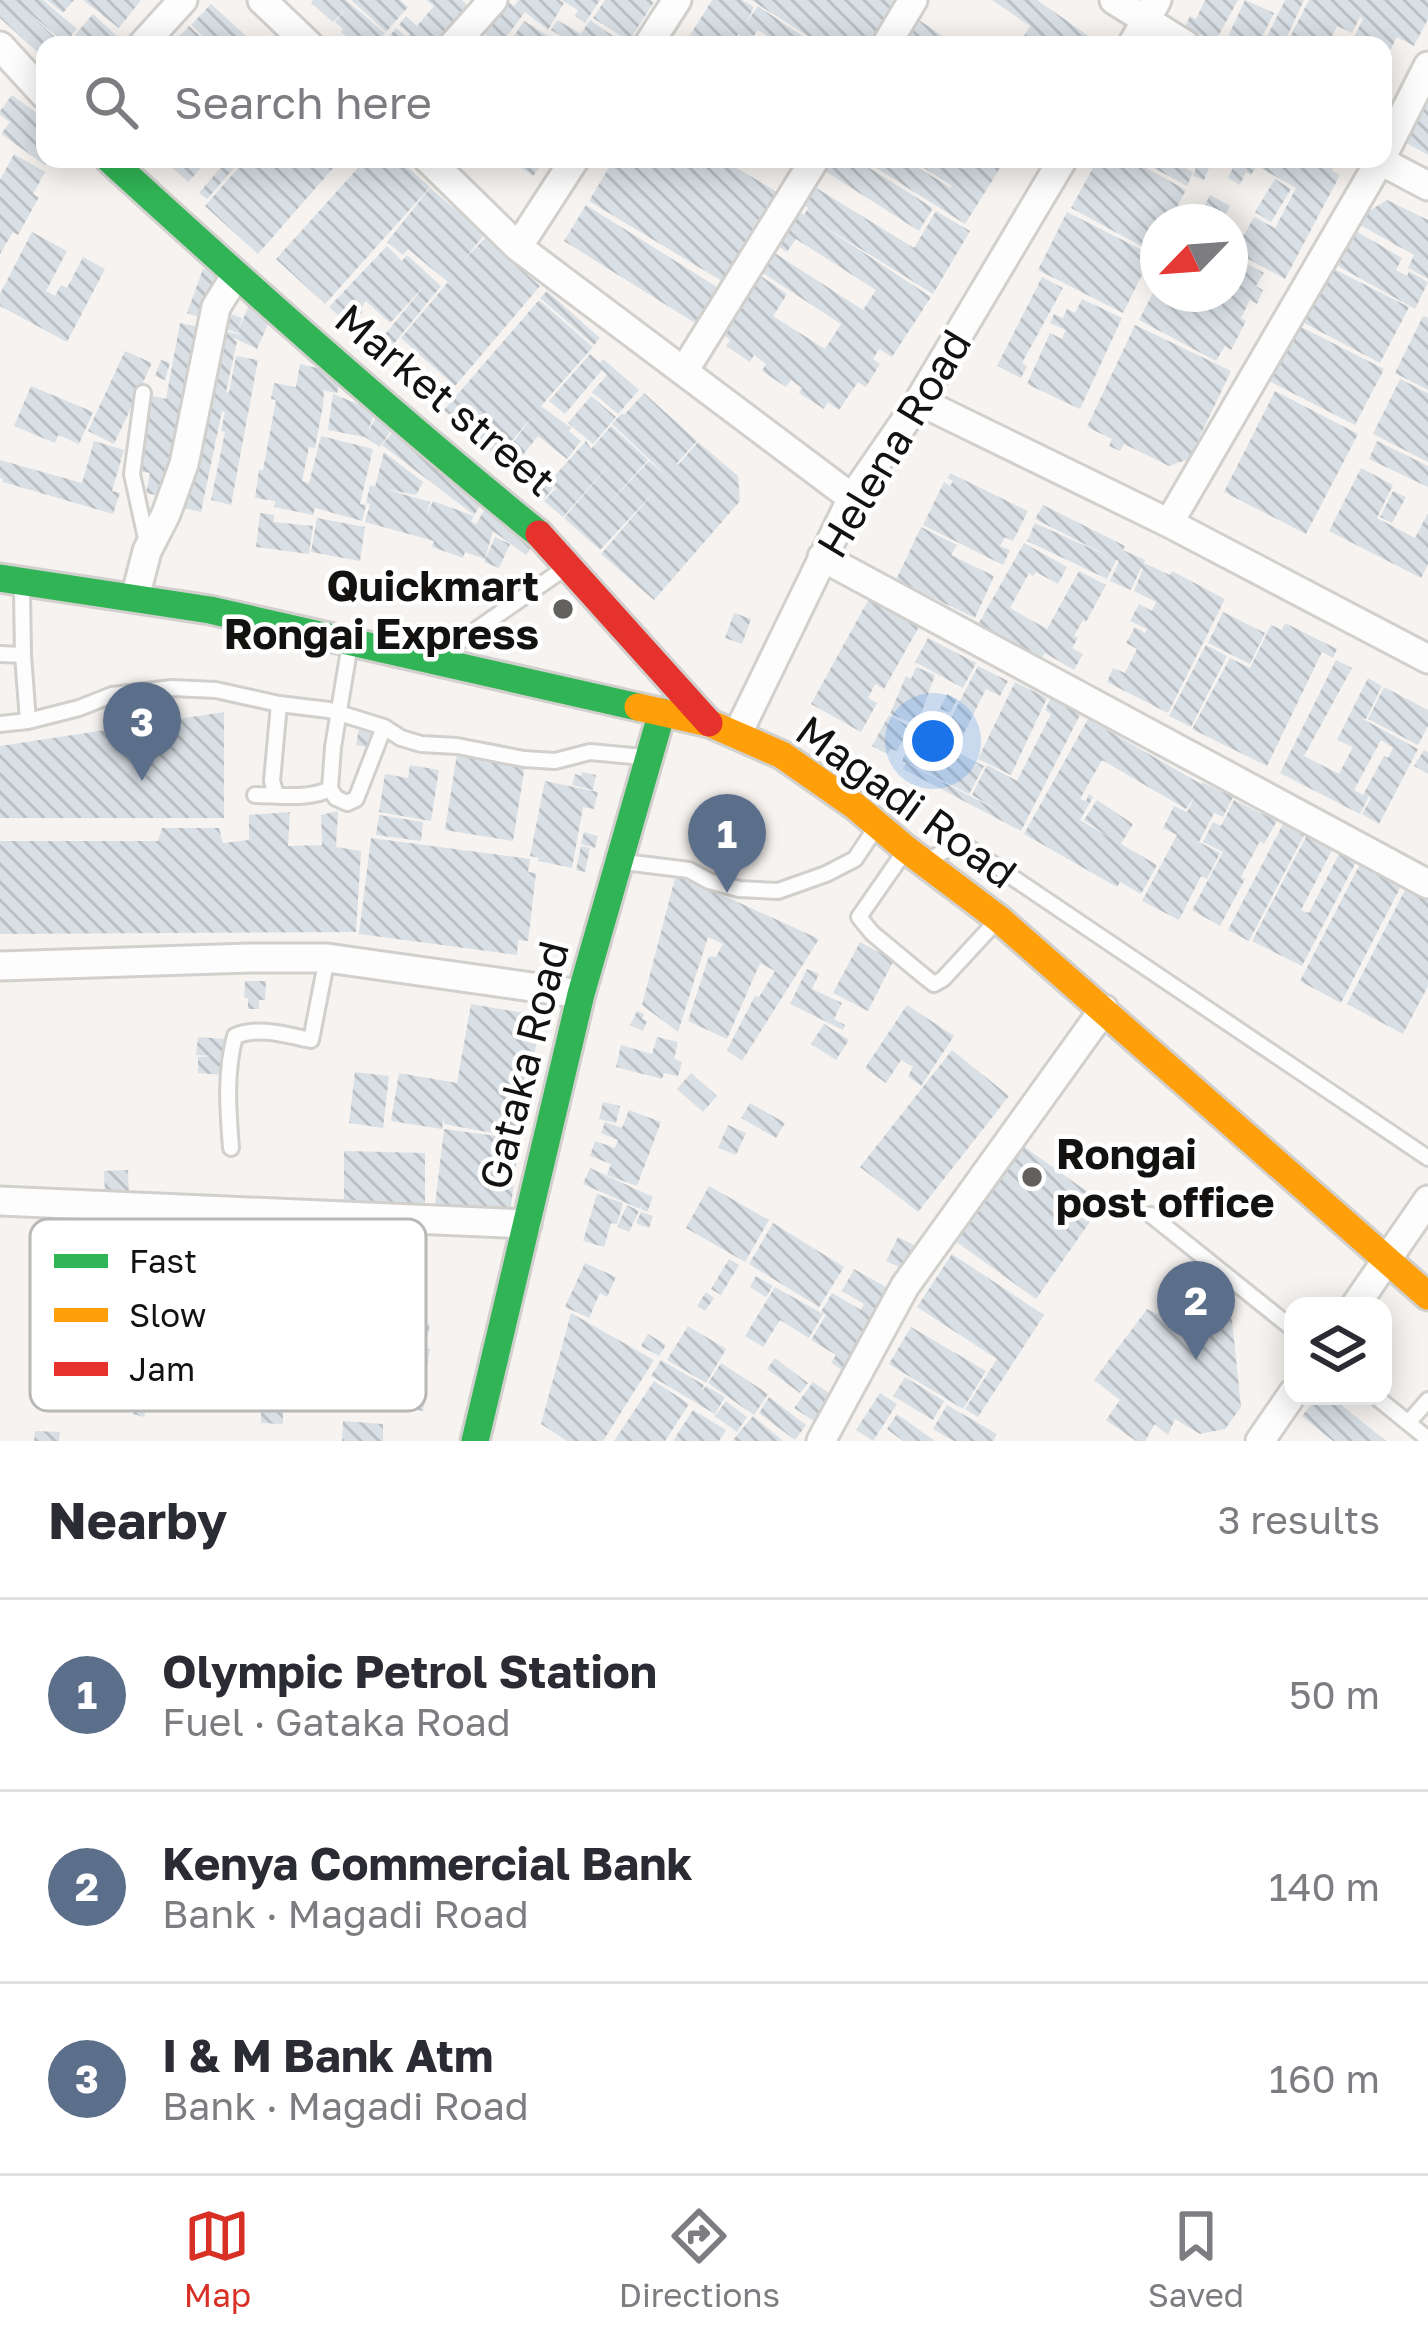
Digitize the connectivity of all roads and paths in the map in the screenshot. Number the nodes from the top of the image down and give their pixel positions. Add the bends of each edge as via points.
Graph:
1 (183, 0) edge
2 (262, 0) edge
3 (494, 0) edge
4 (677, 0) edge
5 (914, 0) edge
6 (1114, 0) edge
7 (1145, 22) edge
8 (150, 36) edge
9 (300, 36) edge
10 (461, 36) edge
11 (654, 36) edge
12 (892, 36) edge
13 (4, 61) edge
14 (1428, 66) edge
15 (36, 87) edge
16 (1392, 136) edge
17 (1392, 166) edge
18 (120, 168) edge
19 (437, 168) edge
20 (568, 168) edge
21 (809, 168) edge
22 (1058, 168) edge
23 (1375, 168) edge
24 (1428, 185) edge
25 (518, 247) junction
26 (236, 275) junction
27 (684, 371) junction
28 (143, 393) dead end
29 (919, 401) junction
30 (851, 498) junction
31 (1169, 523) junction
32 (148, 548) junction
33 (822, 557) junction
34 (570, 565) junction
35 (11, 579) edge
36 (135, 598) junction
37 (351, 642) junction
38 (0, 654) edge
39 (22, 655) junction
40 (1428, 658) edge
41 (430, 659) junction
42 (278, 704) junction
43 (338, 712) junction
44 (662, 712) junction
45 (28, 721) junction
46 (709, 723) junction
47 (0, 724) edge
48 (384, 727) junction
49 (737, 736) junction
50 (649, 757) junction
51 (331, 789) junction
52 (255, 795) dead end
53 (276, 795) junction
54 (878, 825) junction
55 (916, 856) junction
56 (619, 862) junction
57 (1428, 884) edge
58 (999, 919) junction
59 (327, 958) junction
60 (0, 966) edge
61 (581, 994) junction
62 (1104, 1009) junction
63 (231, 1148) dead end
64 (1428, 1158) edge
65 (1428, 1200) edge
66 (0, 1201) edge
67 (1151, 1215) dead end
68 (412, 1219) edge
69 (426, 1220) edge
70 (527, 1224) junction
71 (1400, 1263) junction
72 (1428, 1295) edge
73 (1364, 1297) edge
74 (1284, 1322) edge
75 (1428, 1400) edge
76 (1286, 1405) edge
77 (1386, 1405) edge
78 (1408, 1423) junction
79 (1265, 1439) edge
80 (1428, 1439) edge
81 (476, 1441) edge
82 (821, 1441) edge

1 - 8 street
2 - 9 street
3 - 10 street
4 - 11 street
5 - 12 street
6 - 7 street
13 - 15 street
14 - 16 street
17 - 24 street
18 - 26 main road, Market street
19 - 25 street
20 - 25 street
21 - 27 street
22 - 29 street, Helena Road
23 - 31 street
25 - 27 street
26 - 32 street via 216,308 184,464
26 - 34 main road, Market street
27 - 30 street
28 - 32 lane via 132,474
29 - 30 street, Helena Road
29 - 31 street
30 - 33 street, Helena Road
31 - 40 street
32 - 36 street
33 - 49 street, Helena Road
33 - 57 street
34 - 41 lane
34 - 46 main road, Market street
35 - 36 main road, Magadi Road
35 - 39 lane
36 - 37 main road, Magadi Road
37 - 41 main road, Magadi Road
37 - 43 lane
38 - 39 lane
39 - 45 lane
41 - 44 main road, Magadi Road
42 - 43 lane
42 - 45 lane via 172,688 112,695
42 - 53 lane
43 - 48 lane
43 - 51 lane
44 - 46 main road, Magadi Road
44 - 50 main road, Gataka Road
45 - 47 lane
46 - 49 main road, Magadi Road
48 - 50 lane via 421,744 524,759
48 - 51 lane via 356,800 346,803
49 - 54 main road, Magadi Road via 782,755
50 - 56 main road, Gataka Road
51 - 53 lane
52 - 53 lane
54 - 55 main road, Magadi Road
54 - 56 lane via 855,859 778,892
55 - 58 main road, Magadi Road
55 - 58 lane via 859,917 934,984
55 - 64 lane via 966,846
56 - 61 main road, Gataka Road
58 - 62 main road, Magadi Road
59 - 60 street
59 - 61 street
59 - 63 lane via 311,1040 261,1030 235,1036 227,1090
61 - 70 main road, Gataka Road
62 - 71 main road, Magadi Road
62 - 82 street via 905,1286
65 - 71 street
66 - 68 street
67 - 74 lane
69 - 70 street
70 - 81 main road, Gataka Road
71 - 72 main road, Magadi Road
71 - 73 street
75 - 78 lane
76 - 79 street
77 - 78 lane
78 - 80 lane

